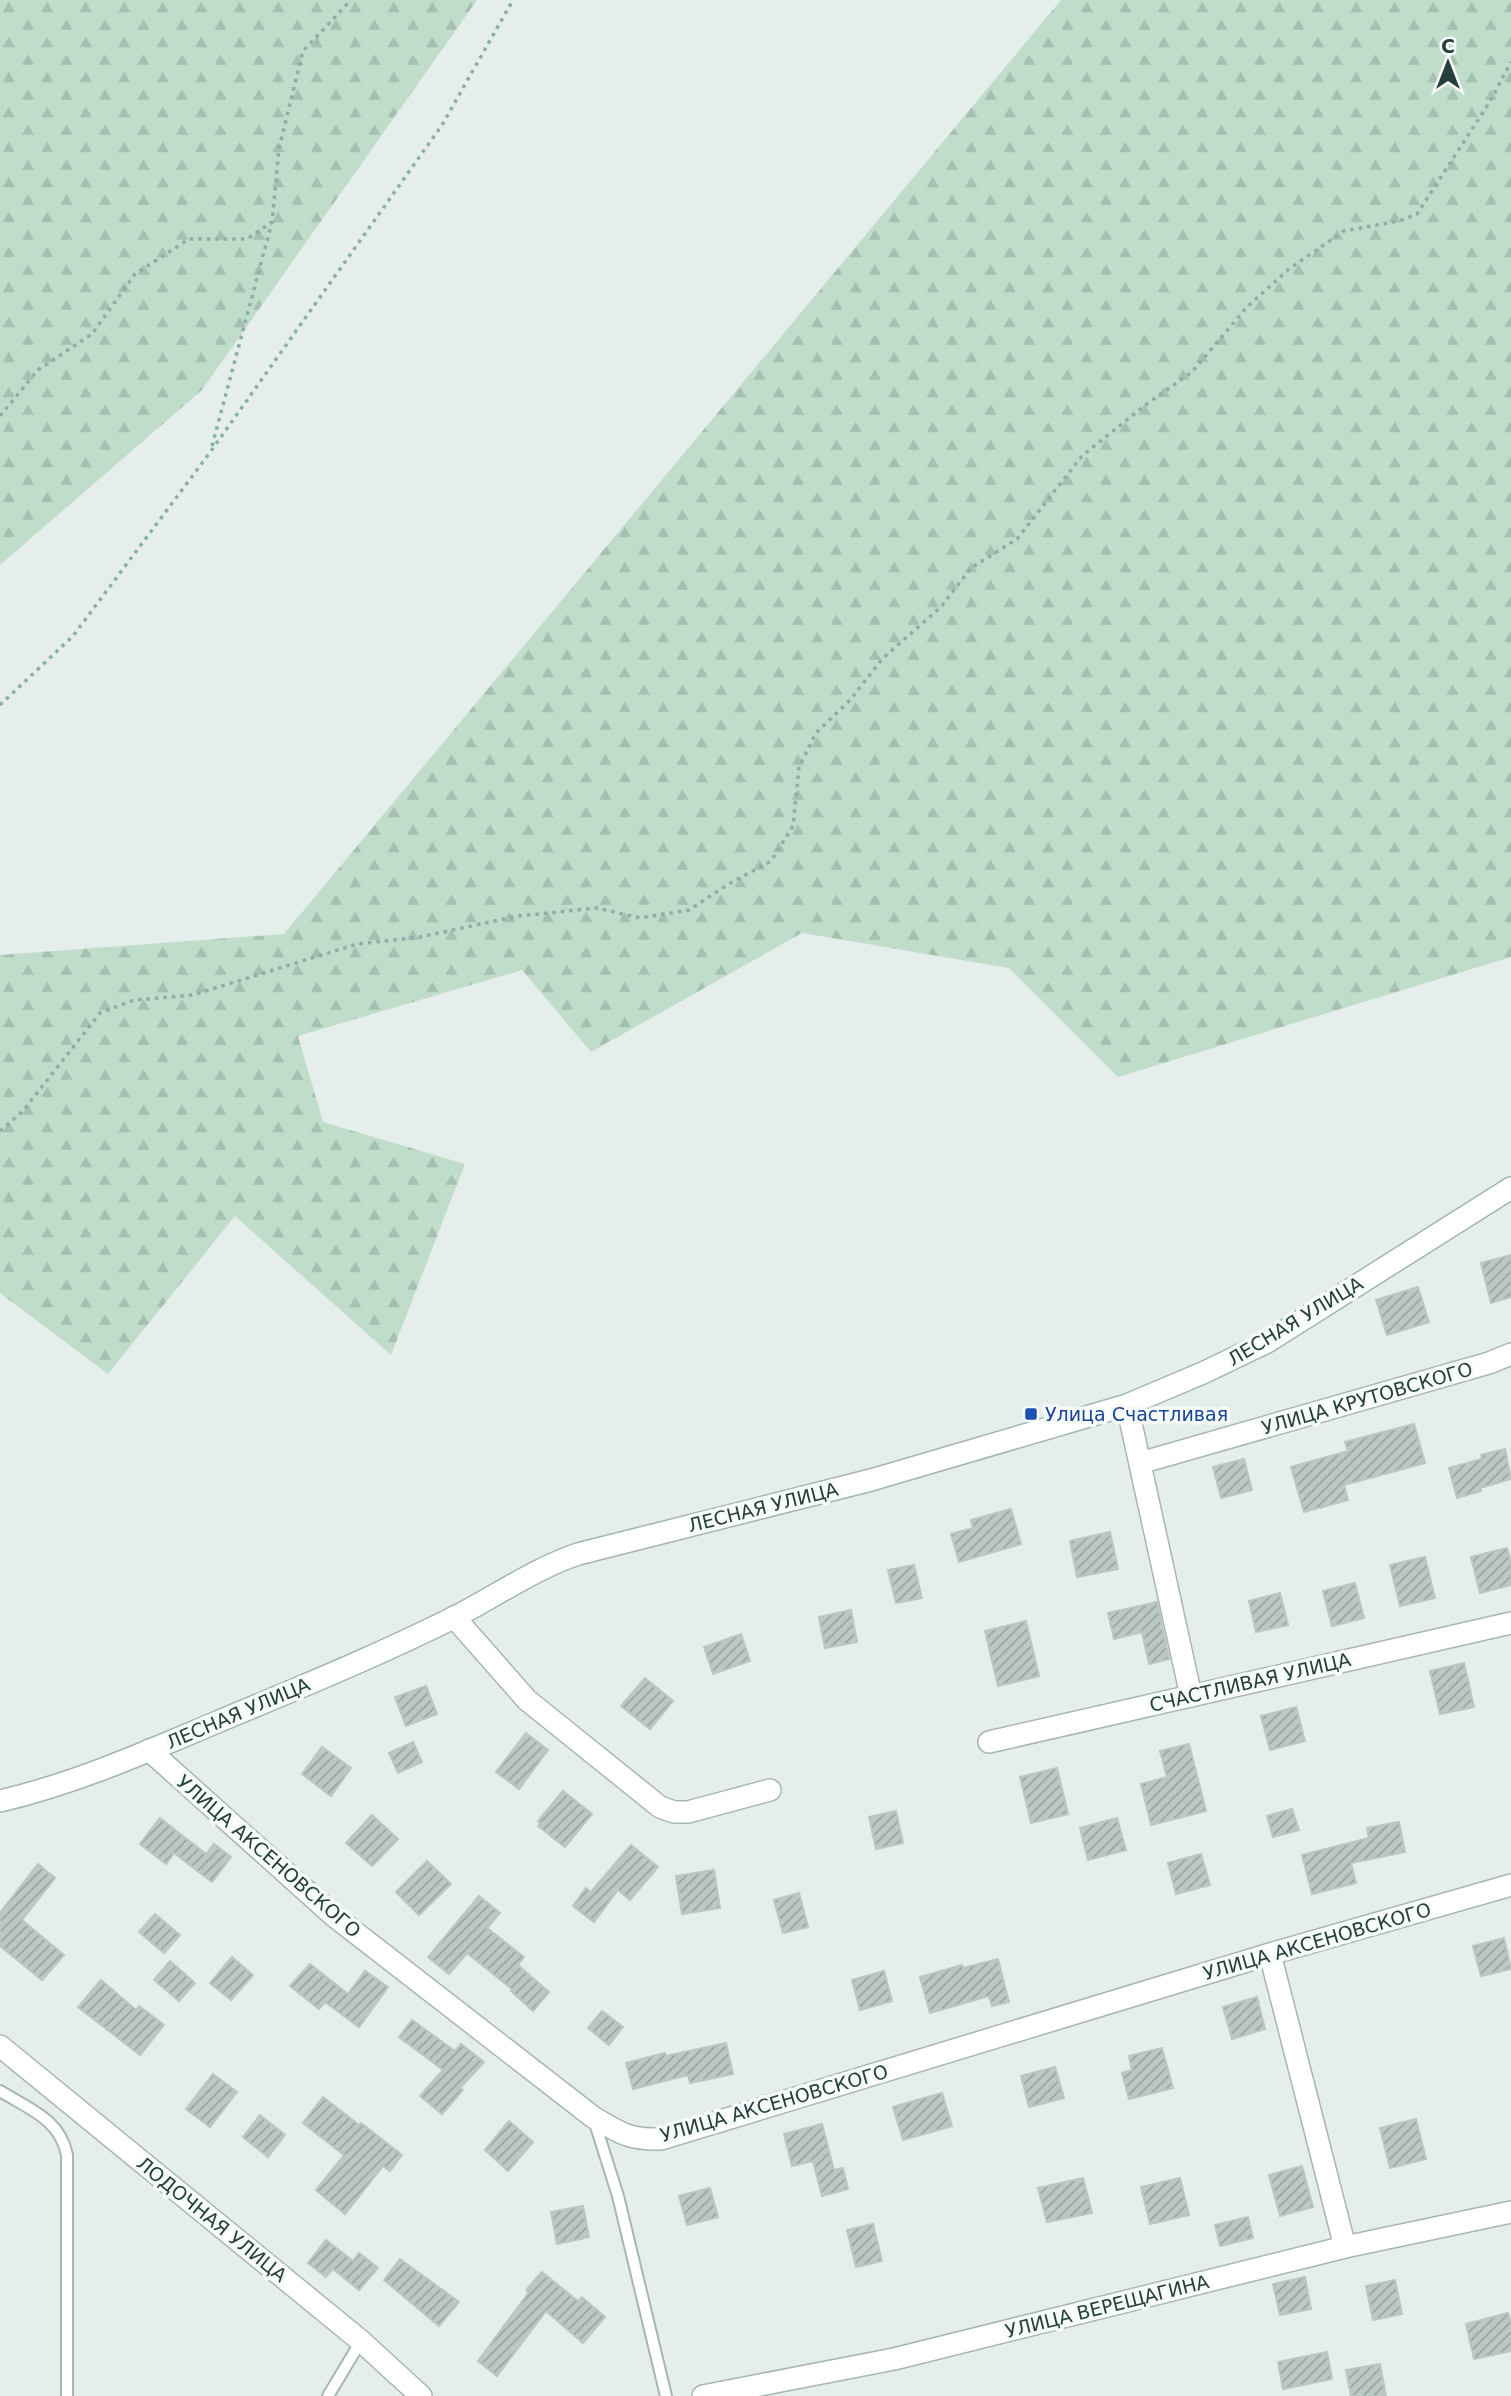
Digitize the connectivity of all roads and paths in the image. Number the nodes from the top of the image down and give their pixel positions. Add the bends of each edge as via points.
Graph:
1 (351, 0) edge
2 (513, 0) edge
3 (1511, 62) edge
4 (272, 222) junction
5 (0, 416) edge
6 (211, 451) junction
7 (0, 705) edge
8 (0, 1131) edge
9 (1511, 1188) edge
10 (1511, 1354) edge
11 (1126, 1405) junction
12 (1140, 1463) junction
13 (454, 1617) junction
14 (1511, 1623) edge
15 (1191, 1696) junction
16 (989, 1742) dead end
17 (149, 1750) junction
18 (770, 1790) dead end
19 (0, 1801) edge
20 (1511, 1885) edge
21 (1270, 1954) junction
22 (0, 2046) edge
23 (0, 2091) edge
24 (593, 2117) junction
25 (1511, 2212) edge
26 (1345, 2248) junction
27 (360, 2342) junction
28 (67, 2396) edge
29 (328, 2396) edge
30 (421, 2396) edge
31 (666, 2396) edge
32 (703, 2396) edge

1 - 4 path via 303,51 279,148
2 - 6 path via 442,125
3 - 8 path via 1417,214 1344,231 1289,269 1247,307 1192,372 1082,456 1017,540 971,568 942,607 883,658 816,733 799,767 793,826 771,861 689,910 640,918 597,908 518,916 421,937 357,944 193,995 134,1000 100,1013 23,1111
4 - 5 path via 247,239 189,239 135,274 92,334 38,370
4 - 6 path
6 - 7 path via 73,636
9 - 11 street, ЛЕСНАЯ УЛИЦА via 1267,1342
10 - 12 street, УЛИЦА КРУТОВСКОГО
11 - 12 street
11 - 13 street, ЛЕСНАЯ УЛИЦА via 871,1480 578,1554
12 - 15 street
13 - 17 street, ЛЕСНАЯ УЛИЦА
13 - 18 street via 527,1700 660,1807 688,1812
14 - 15 street, СЧАСТЛИВАЯ УЛИЦА
15 - 16 street, СЧАСТЛИВАЯ УЛИЦА
17 - 19 street, ЛЕСНАЯ УЛИЦА
17 - 24 street, УЛИЦА АКСЕНОВСКОГО via 334,1916
20 - 21 street, УЛИЦА АКСЕНОВСКОГО
21 - 24 street, УЛИЦА АКСЕНОВСКОГО via 661,2139 625,2136
21 - 26 street
22 - 27 street, ЛОДОЧНАЯ УЛИЦА
23 - 28 lane via 48,2120 65,2143
24 - 31 lane via 618,2196
25 - 26 street, УЛИЦА ВЕРЕЩАГИНА
26 - 32 street, УЛИЦА ВЕРЕЩАГИНА via 894,2359
27 - 29 lane
27 - 30 street, ЛОДОЧНАЯ УЛИЦА

